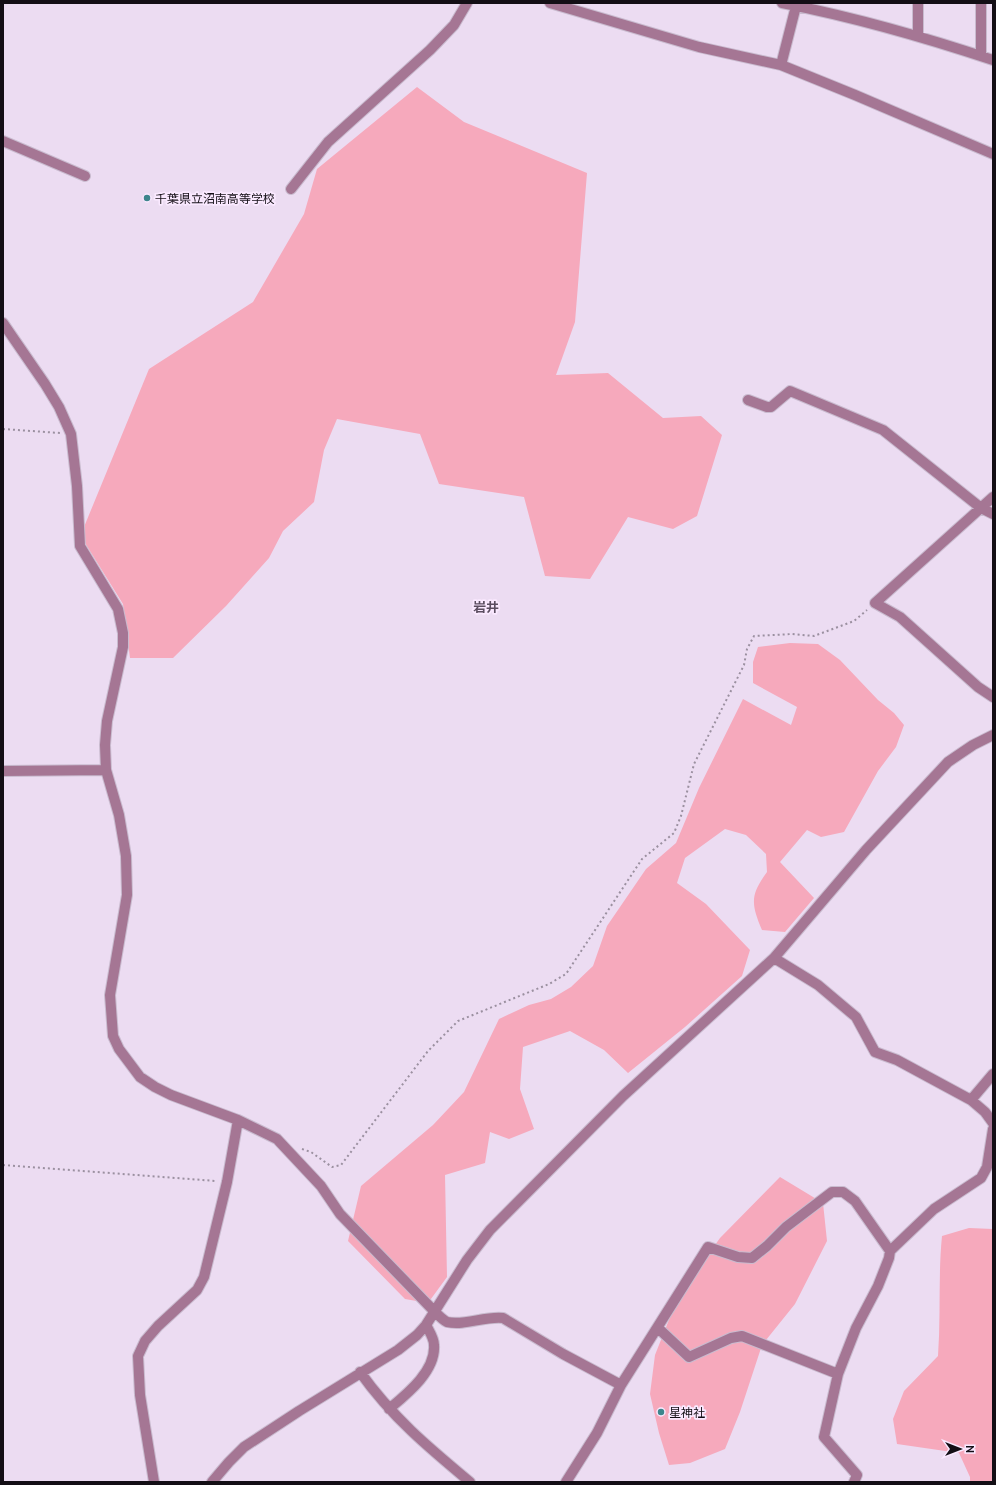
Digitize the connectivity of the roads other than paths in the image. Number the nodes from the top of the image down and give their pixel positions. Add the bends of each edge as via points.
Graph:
1 (467, 3) edge
2 (550, 3) edge
3 (782, 3) edge
4 (918, 3) edge
5 (981, 3) edge
6 (796, 6) junction
7 (918, 36) junction
8 (981, 56) junction
9 (993, 60) edge
10 (781, 65) junction
11 (3, 141) edge
12 (993, 154) edge
13 (85, 176) dead end
14 (291, 189) dead end
15 (3, 323) edge
16 (748, 400) dead end
17 (993, 497) edge
18 (981, 508) junction
19 (993, 514) edge
20 (993, 697) edge
21 (993, 735) edge
22 (106, 770) junction
23 (3, 771) edge
24 (774, 958) junction
25 (993, 1074) edge
26 (971, 1100) junction
27 (238, 1120) junction
28 (993, 1123) edge
29 (993, 1129) edge
30 (890, 1251) junction
31 (434, 1312) junction
32 (426, 1325) junction
33 (658, 1328) junction
34 (360, 1372) junction
35 (838, 1374) junction
36 (621, 1385) junction
37 (389, 1409) junction
38 (154, 1482) edge
39 (212, 1482) edge
40 (470, 1482) edge
41 (566, 1482) edge
42 (854, 1482) edge

1 - 14 street via 454,25 328,142
2 - 10 street via 699,47
3 - 6 street
4 - 7 street
5 - 8 street
6 - 7 street
6 - 10 street
7 - 8 street
8 - 9 street
10 - 12 street
11 - 13 street
15 - 22 street via 45,384 71,434 80,546 118,609 123,647 107,721
16 - 18 street via 771,407 790,391 883,430
17 - 18 street
18 - 19 street
18 - 20 street via 875,603 900,617 978,687
21 - 24 street via 973,744 948,762 866,850
22 - 23 street
22 - 27 street via 119,815 127,875 124,917 110,995 114,1036 119,1049 140,1078 171,1095
24 - 26 street via 818,985 856,1017 875,1052 896,1060
24 - 31 street via 623,1096 490,1230 467,1260
25 - 26 street
26 - 28 street
27 - 31 street via 277,1139 321,1186 340,1214
27 - 38 street via 227,1182 204,1277 197,1290 145,1341 138,1356 140,1395
29 - 30 street via 987,1167 981,1178 934,1209
30 - 33 street via 855,1201 844,1192 832,1192 752,1258 738,1257 708,1247
30 - 35 street via 878,1286 856,1328
31 - 32 street
31 - 36 street via 446,1321 458,1323 492,1317 503,1318
32 - 34 street via 398,1350
32 - 37 street via 434,1344 433,1358 419,1379
33 - 35 street via 689,1357 731,1338 742,1336
33 - 36 street
34 - 37 street
34 - 39 street via 244,1447
35 - 42 street via 824,1437 857,1475
36 - 41 street via 597,1433
37 - 40 street via 408,1430

